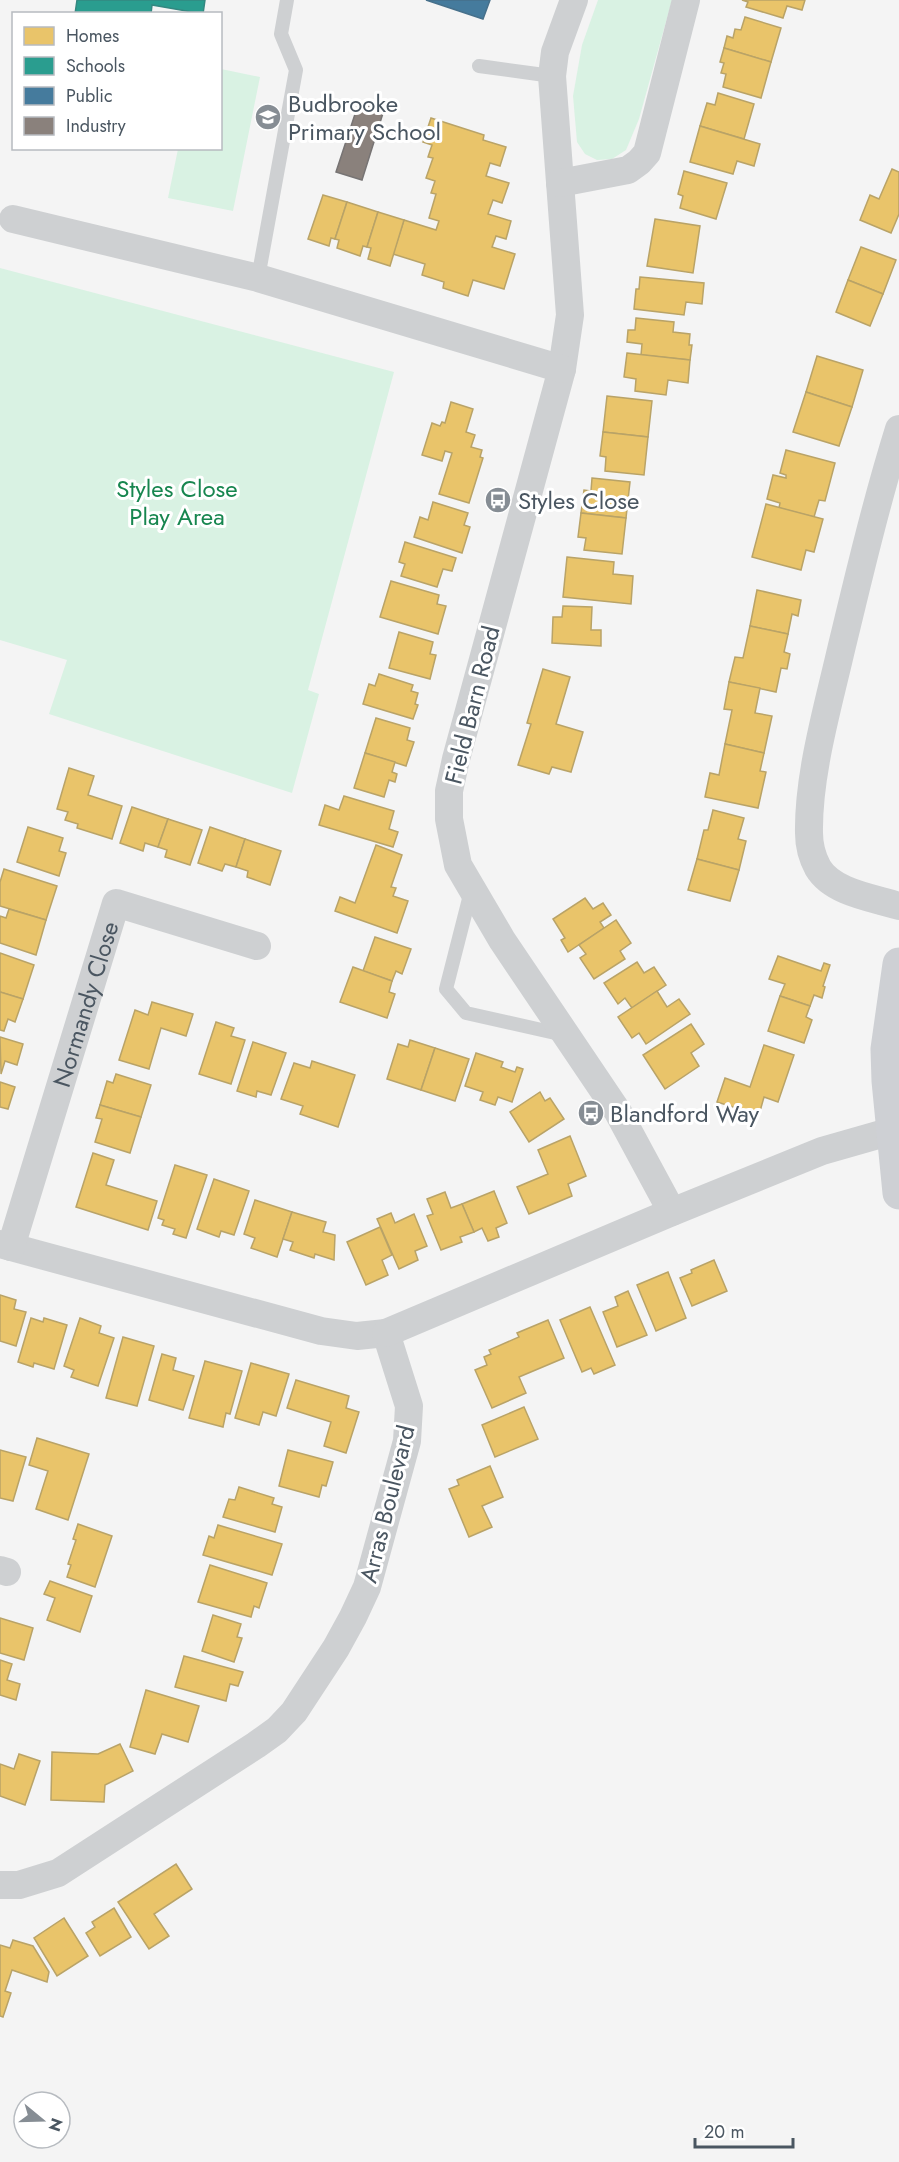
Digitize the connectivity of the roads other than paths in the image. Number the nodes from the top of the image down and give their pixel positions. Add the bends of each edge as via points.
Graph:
1 (287, 0) edge
2 (574, 0) edge
3 (686, 0) edge
4 (479, 66) dead end
5 (552, 76) junction
6 (560, 183) junction
7 (13, 219) dead end
8 (258, 278) junction
9 (562, 369) junction
10 (899, 429) edge
11 (471, 890) junction
12 (899, 906) edge
13 (257, 946) dead end
14 (899, 964) edge
15 (566, 1035) junction
16 (892, 1131) junction
17 (899, 1193) edge
18 (672, 1212) junction
19 (6, 1245) edge
20 (386, 1333) junction
21 (0, 1885) edge

1 - 8 lane via 281,34 296,70
2 - 5 street, Field Barn Road via 555,52
3 - 6 street via 647,153 628,170
4 - 5 lane
5 - 6 street, Field Barn Road
6 - 9 street, Field Barn Road via 570,315
7 - 8 street
8 - 9 street
9 - 11 street, Field Barn Road via 449,791 452,843
10 - 12 street via 825,717 809,836 813,859 827,878 848,890
11 - 15 street, Field Barn Road
11 - 15 lane via 446,989 466,1013
13 - 19 street, Normandy Close via 116,903
14 - 16 street via 887,1049
15 - 18 street, Field Barn Road via 618,1112
16 - 17 street
16 - 18 street via 822,1150
18 - 20 street
19 - 20 street via 321,1331 357,1336
20 - 21 street, Arras Boulevard via 409,1406 407,1441 367,1587 336,1648 294,1712 256,1745 58,1873 19,1886

